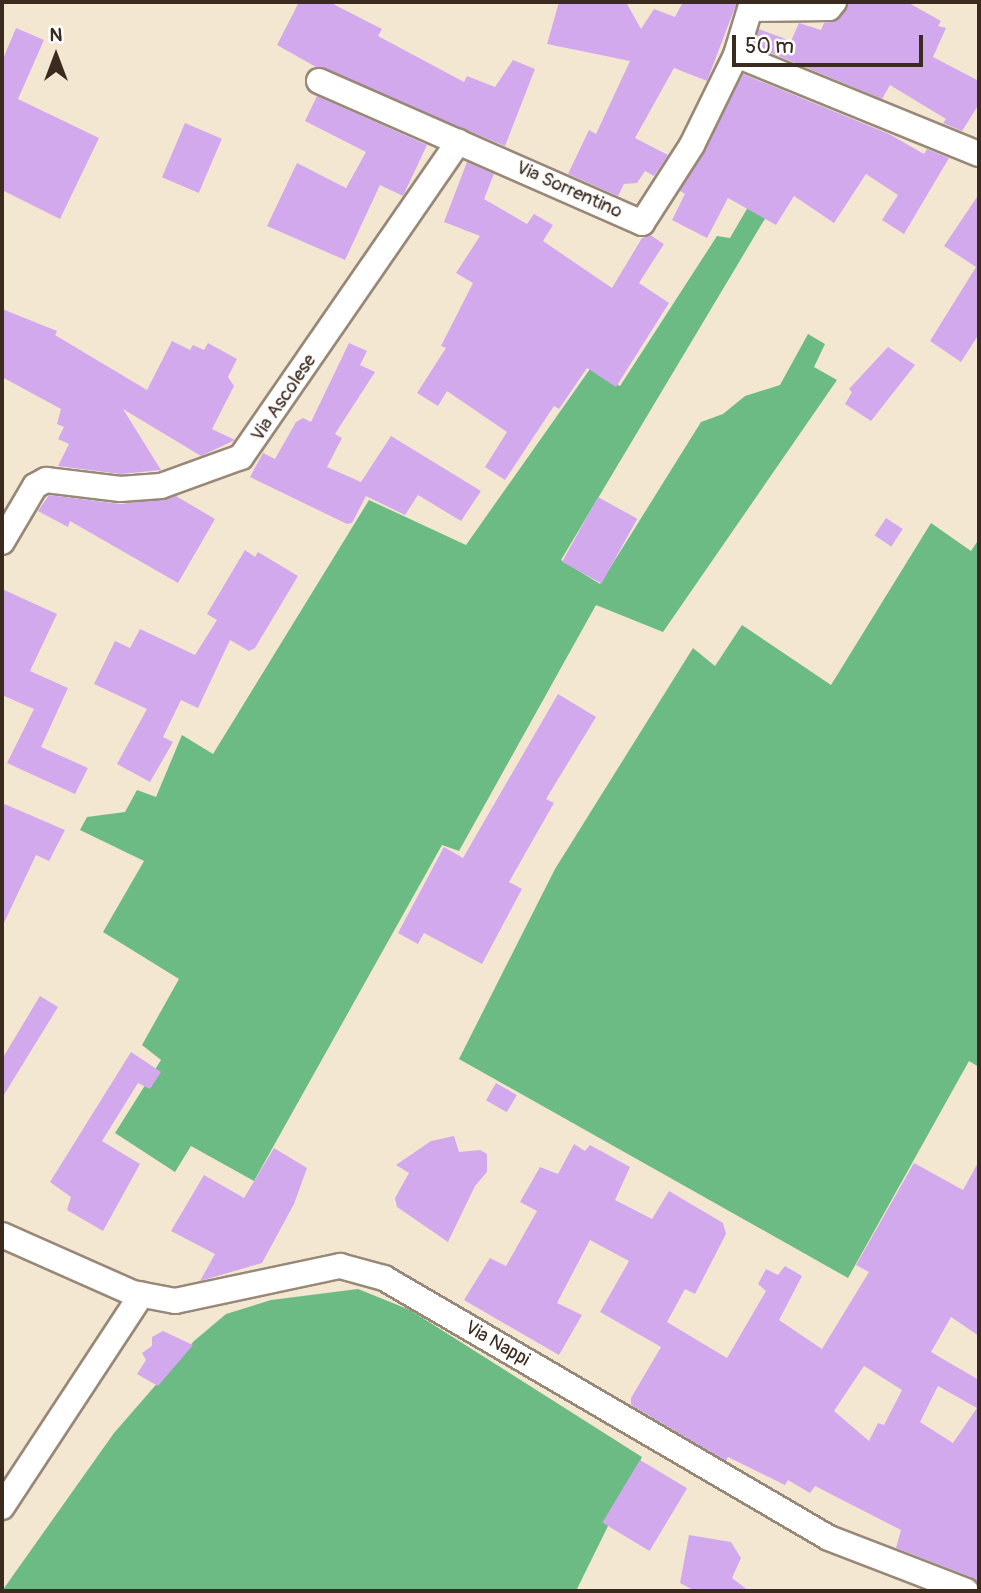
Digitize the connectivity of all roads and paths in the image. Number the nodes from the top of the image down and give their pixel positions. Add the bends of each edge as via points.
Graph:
1 (834, 2) edge
2 (751, 5) edge
3 (736, 55) junction
4 (319, 81) dead end
5 (458, 142) junction
6 (979, 154) edge
7 (2, 542) edge
8 (2, 1235) edge
9 (141, 1294) junction
10 (2, 1507) edge
11 (966, 1591) edge

1 - 2 street via 829,8
2 - 3 street, Via Sorrentino
3 - 5 street, Via Sorrentino via 692,145 642,223
3 - 6 street
4 - 5 street, Via Sorrentino
5 - 7 street, Via Ascolese via 241,457 161,486 120,488 46,480 35,486
8 - 9 street, Via Nappi
9 - 10 street
9 - 11 street, Via Nappi via 175,1301 340,1266 384,1278 829,1538

